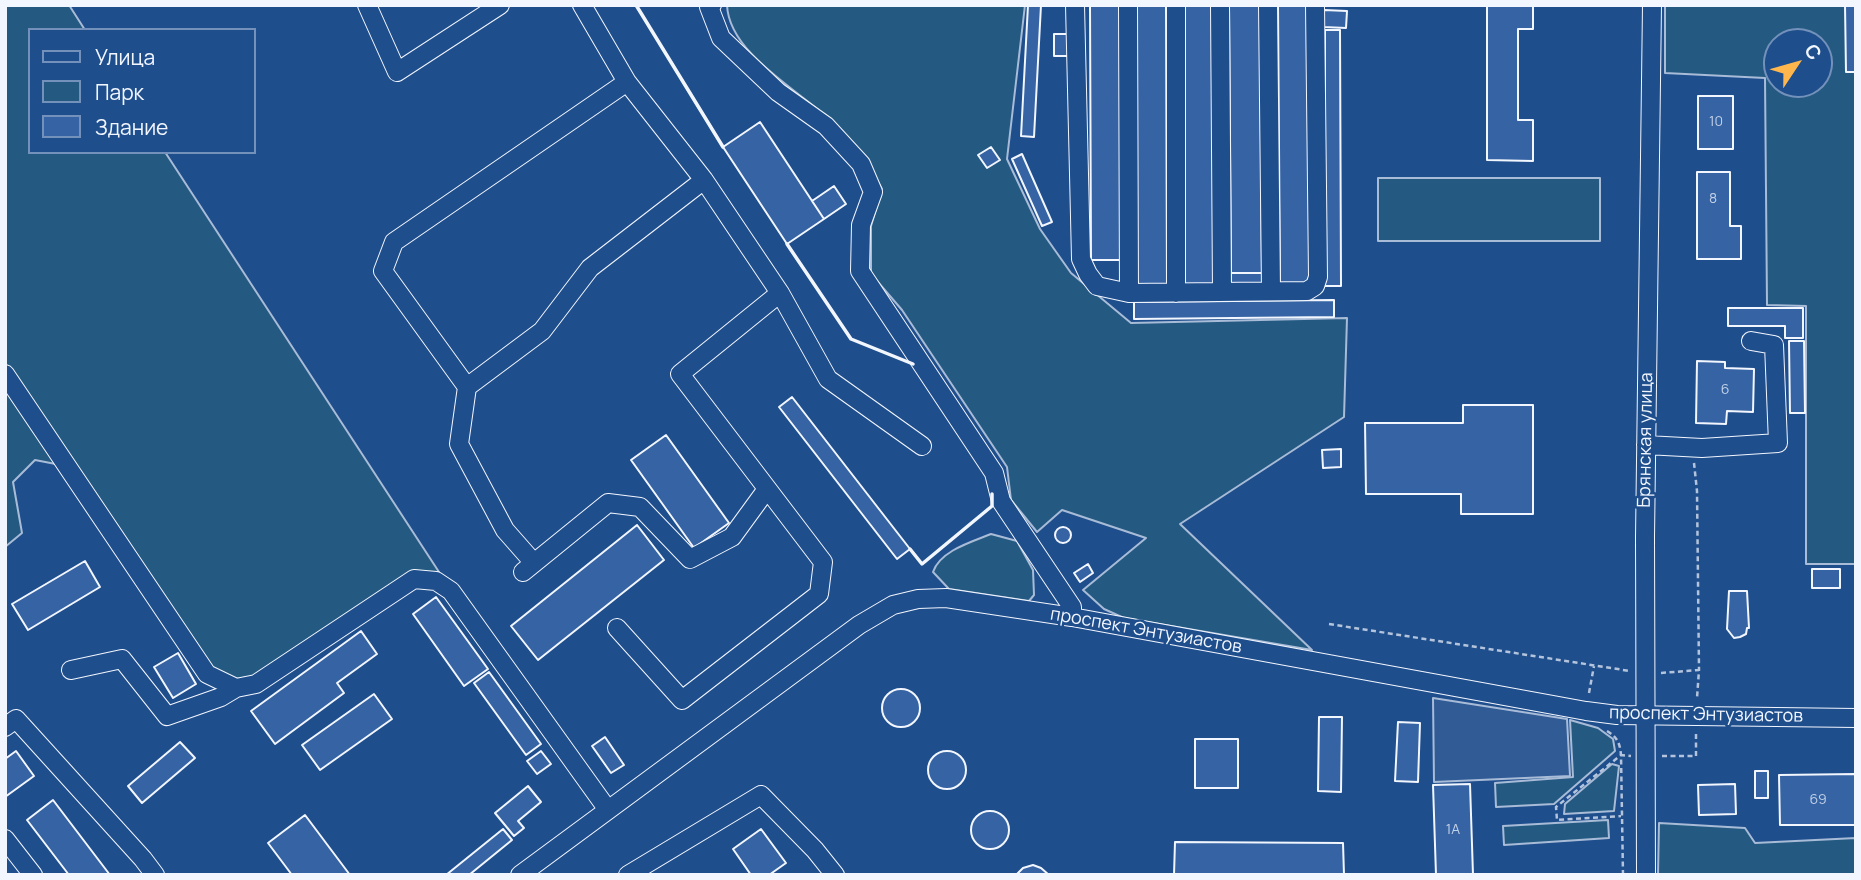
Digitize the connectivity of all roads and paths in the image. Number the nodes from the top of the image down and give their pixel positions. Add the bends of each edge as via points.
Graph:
1 (367, 5) edge
2 (500, 5) edge
3 (582, 5) edge
4 (712, 5) edge
5 (1075, 5) edge
6 (1128, 5) edge
7 (1176, 5) edge
8 (1220, 5) edge
9 (1268, 5) edge
10 (1315, 5) edge
11 (1652, 5) edge
12 (627, 82) junction
13 (705, 180) junction
14 (1271, 291) junction
15 (1176, 292) junction
16 (1223, 292) junction
17 (780, 293) junction
18 (1129, 293) junction
19 (1751, 341) dead end
20 (5, 374) edge
21 (467, 387) junction
22 (1646, 445) junction
23 (922, 446) dead end
24 (1693, 448) junction
25 (768, 489) junction
26 (1072, 617) junction
27 (617, 628) dead end
28 (1594, 666) dead end
29 (71, 670) dead end
30 (1699, 670) dead end
31 (236, 688) junction
32 (1586, 711) junction
33 (1647, 715) junction
34 (1856, 718) edge
35 (5, 727) edge
36 (1605, 730) dead end
37 (608, 810) junction
38 (1622, 816) dead end
39 (5, 839) edge
40 (33, 875) edge
41 (155, 875) edge
42 (520, 875) edge
43 (628, 875) edge
44 (835, 875) edge
45 (1646, 875) edge

1 - 2 street via 397,72
3 - 12 street
4 - 26 street via 709,8 721,38 778,93 826,126 861,163 873,192 861,225 860,271 994,472 1001,501 1072,607
5 - 18 street via 1081,259 1097,286
6 - 18 street
7 - 15 street
8 - 16 street
9 - 14 street
10 - 14 street via 1318,276 1307,291
11 - 22 street, Брянская улица
12 - 13 street
12 - 21 street via 394,242 383,271
13 - 17 street
13 - 21 street via 590,268 542,331
14 - 16 street
15 - 16 street
15 - 18 street
17 - 23 street via 828,379
17 - 25 street via 680,374
19 - 24 street via 1774,345 1778,443
20 - 31 street via 207,674
21 - 25 street via 459,444 528,567 608,503 640,508 690,559 732,537
22 - 24 street
22 - 33 street, Брянская улица
24 - 30 path
25 - 27 street via 823,562 820,594 682,700
26 - 32 street, проспект Энтузиастов
26 - 37 street, проспект Энтузиастов via 946,598 894,605 859,625
28 - 32 path
29 - 31 street via 122,659 167,716
31 - 37 street via 256,684 414,579 436,581 451,591
32 - 33 street, проспект Энтузиастов
33 - 34 street, проспект Энтузиастов
33 - 45 street, Брянская улица
35 - 41 street via 16,719
36 - 38 path via 1620,744 1620,755 1556,807 1557,820
37 - 42 street, проспект Энтузиастов
39 - 40 street
43 - 44 street via 761,795

